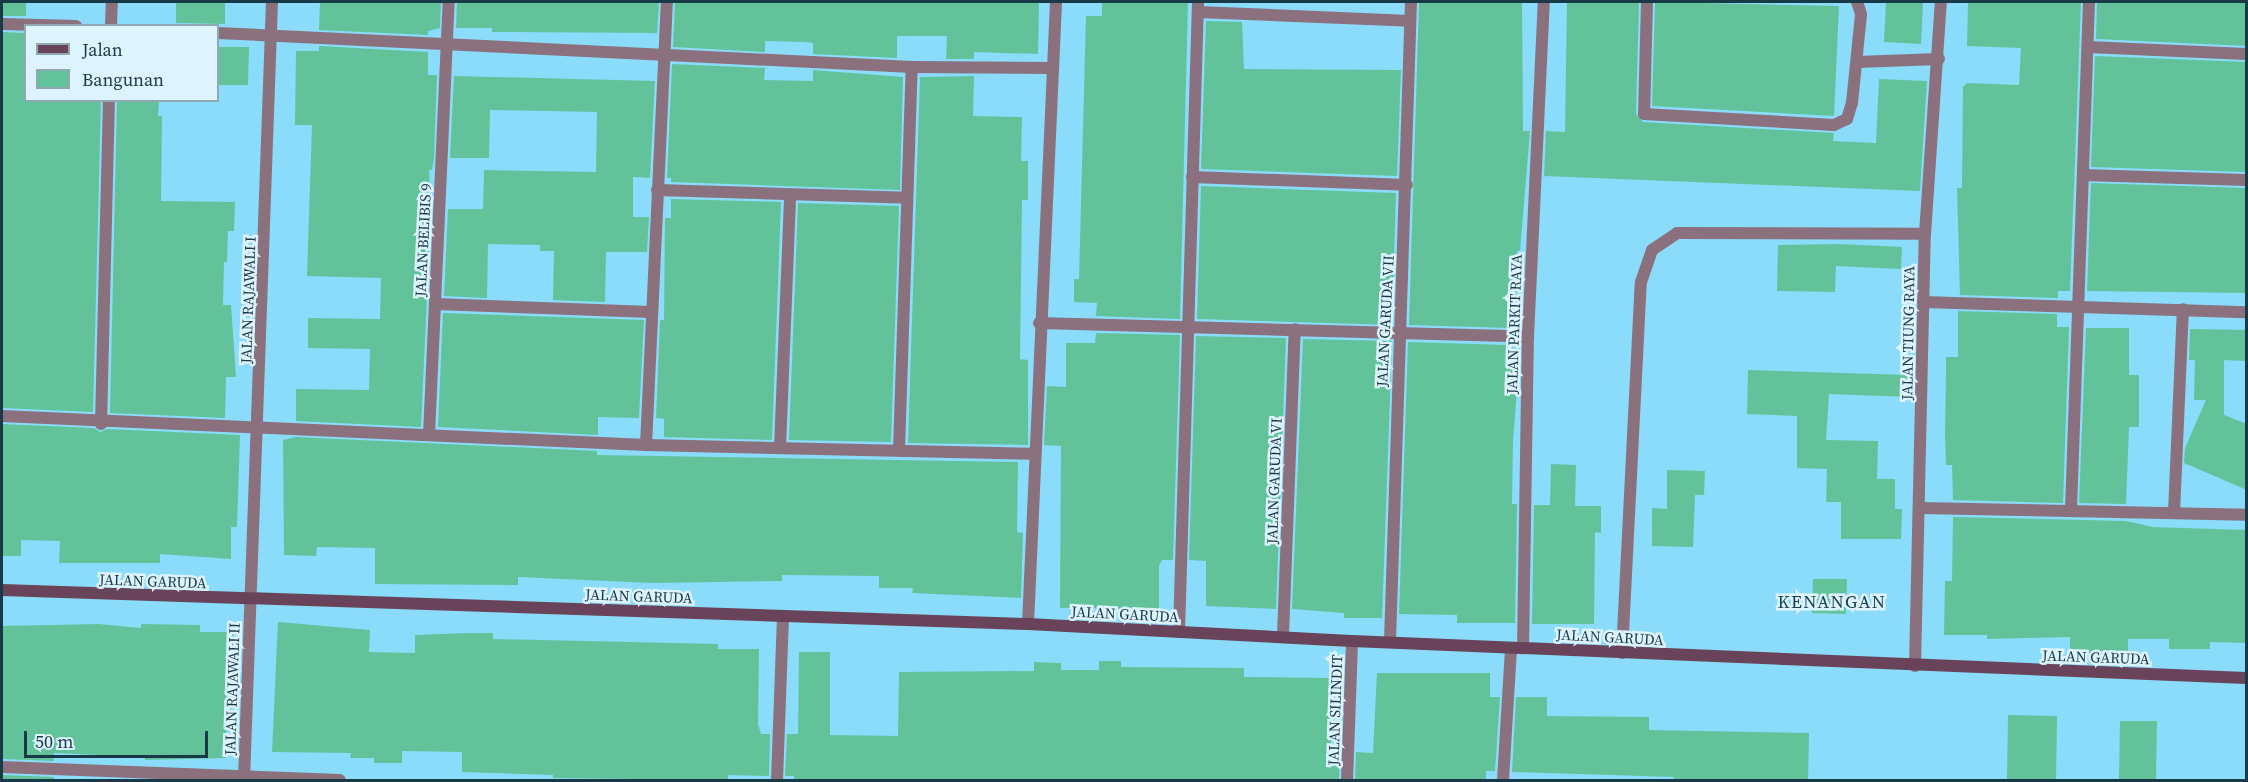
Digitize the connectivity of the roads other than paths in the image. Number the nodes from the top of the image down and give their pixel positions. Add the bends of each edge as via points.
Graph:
1 (112, 2) edge
2 (272, 2) edge
3 (449, 2) edge
4 (667, 2) edge
5 (1056, 2) edge
6 (1411, 2) edge
7 (1544, 2) edge
8 (1647, 2) edge
9 (1857, 2) edge
10 (1941, 2) edge
11 (2089, 2) edge
12 (1198, 7) edge
13 (1410, 21) junction
14 (2, 24) edge
15 (111, 24) edge
16 (24, 25) edge
17 (219, 33) edge
18 (270, 36) junction
19 (448, 46) junction
20 (2088, 47) junction
21 (2247, 54) edge
22 (663, 57) junction
23 (1939, 59) junction
24 (1857, 62) junction
25 (912, 67) junction
26 (1052, 68) junction
27 (110, 102) edge
28 (2083, 175) junction
29 (1192, 177) junction
30 (2247, 180) edge
31 (1407, 185) junction
32 (657, 190) junction
33 (790, 195) junction
34 (907, 198) junction
35 (1925, 234) junction
36 (1923, 302) junction
37 (435, 304) junction
38 (2079, 306) junction
39 (2183, 309) junction
40 (651, 312) junction
41 (2247, 312) edge
42 (1039, 323) junction
43 (1185, 327) junction
44 (1294, 329) junction
45 (1398, 332) junction
46 (1528, 337) junction
47 (2, 416) edge
48 (101, 424) junction
49 (259, 425) junction
50 (429, 435) junction
51 (646, 445) junction
52 (780, 448) junction
53 (899, 450) junction
54 (1035, 454) junction
55 (1920, 508) junction
56 (2071, 509) junction
57 (2174, 513) junction
58 (2247, 515) edge
59 (2, 590) edge
60 (251, 599) junction
61 (783, 616) junction
62 (1028, 624) junction
63 (1179, 632) junction
64 (1283, 634) junction
65 (1352, 641) junction
66 (1390, 641) junction
67 (1517, 648) junction
68 (1622, 652) junction
69 (1915, 666) junction
70 (2247, 678) edge
71 (2, 767) edge
72 (98, 776) edge
73 (244, 779) edge
74 (340, 780) edge
75 (777, 780) edge
76 (1347, 780) edge
77 (1503, 780) edge

1 - 15 street
2 - 18 street, JALAN RAJAWALI I
3 - 19 street, JALAN BELIBIS 9
4 - 22 street
5 - 26 street
6 - 13 street, JALAN GARUDA VII
7 - 46 street, JALAN PARKIT RAYA
8 - 24 street via 1642,110 1647,115 1834,125 1847,119
9 - 24 street via 1862,14
10 - 23 street, JALAN TIUNG RAYA
11 - 20 street
12 - 13 street
12 - 29 street
13 - 31 street, JALAN GARUDA VII
14 - 16 street
17 - 18 street
18 - 19 street
18 - 49 street, JALAN RAJAWALI I
19 - 22 street
19 - 37 street, JALAN BELIBIS 9
20 - 21 street
20 - 28 street
22 - 25 street
22 - 32 street
23 - 24 street
23 - 35 street, JALAN TIUNG RAYA
25 - 26 street
25 - 34 street
26 - 42 street
27 - 48 street
28 - 30 street
28 - 38 street
29 - 31 street
29 - 43 street
31 - 45 street, JALAN GARUDA VII
32 - 33 street
32 - 40 street
33 - 34 street
33 - 52 street
34 - 53 street
35 - 36 street, JALAN TIUNG RAYA
35 - 68 street via 1677,234 1652,250 1641,282
36 - 38 street
36 - 55 street, JALAN TIUNG RAYA
37 - 40 street
37 - 50 street, JALAN BELIBIS 9
38 - 39 street
38 - 56 street
39 - 41 street
39 - 57 street
40 - 51 street
42 - 43 street
42 - 54 street
43 - 44 street
43 - 63 street
44 - 45 street
44 - 64 street, JALAN GARUDA VI
45 - 46 street
45 - 66 street, JALAN GARUDA VII
46 - 67 street, JALAN PARKIT RAYA
47 - 48 street
48 - 49 street
49 - 50 street
49 - 60 street, JALAN RAJAWALI I
50 - 51 street
51 - 52 street
52 - 53 street
53 - 54 street
54 - 62 street
55 - 56 street
55 - 69 street, JALAN TIUNG RAYA
56 - 57 street
57 - 58 street
59 - 60 street, JALAN GARUDA
60 - 61 street, JALAN GARUDA
60 - 73 street, JALAN RAJAWALI II
61 - 62 street, JALAN GARUDA
61 - 75 street
62 - 63 street, JALAN GARUDA
63 - 64 street, JALAN GARUDA
64 - 65 street, JALAN GARUDA
65 - 66 street, JALAN GARUDA
65 - 76 street, JALAN SILINDIT
66 - 67 street, JALAN GARUDA
67 - 68 street, JALAN GARUDA
67 - 77 street, JALAN PARKIT RAYA
68 - 69 street, JALAN GARUDA
69 - 70 street, JALAN GARUDA
71 - 72 street
72 - 73 street
73 - 74 street

